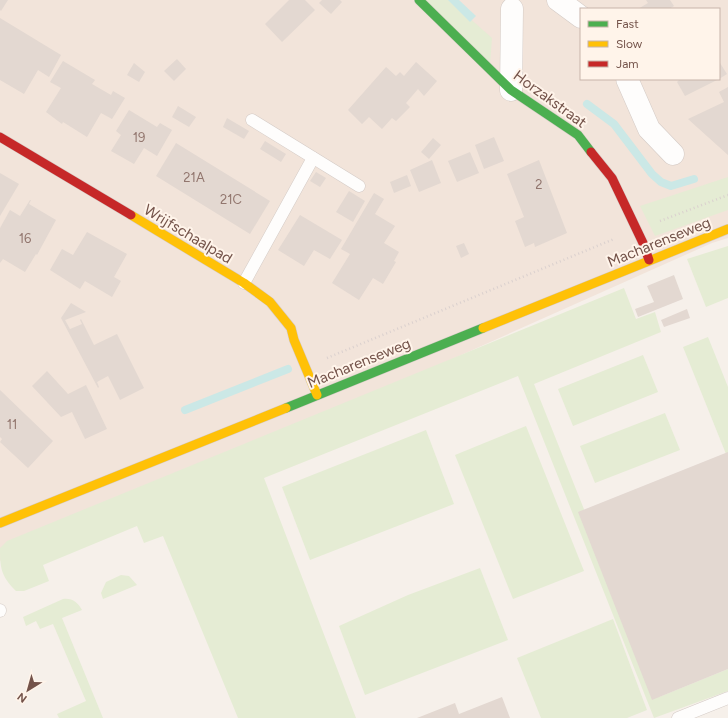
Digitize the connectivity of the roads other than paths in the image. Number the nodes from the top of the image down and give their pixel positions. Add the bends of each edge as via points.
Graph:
1 (419, 0) edge
2 (558, 0) edge
3 (510, 3) edge
4 (580, 16) edge
5 (627, 80) edge
6 (511, 90) junction
7 (252, 120) dead end
8 (0, 137) edge
9 (673, 154) dead end
10 (313, 158) junction
11 (359, 186) dead end
12 (728, 230) edge
13 (649, 260) junction
14 (244, 283) junction
15 (317, 395) junction
16 (0, 523) edge
17 (728, 698) edge
18 (678, 718) edge

1 - 6 street, Horzakstraat
2 - 4 street
3 - 6 street
5 - 9 street via 649,129
6 - 13 street, Horzakstraat via 578,135 612,178
7 - 10 lane
8 - 14 street, Wrijfschaalpad
10 - 11 lane
10 - 14 lane
12 - 13 street, Macharenseweg
13 - 15 street, Macharenseweg
14 - 15 street, Wrijfschaalpad via 270,302 291,328
15 - 16 street, Macharenseweg
17 - 18 lane

